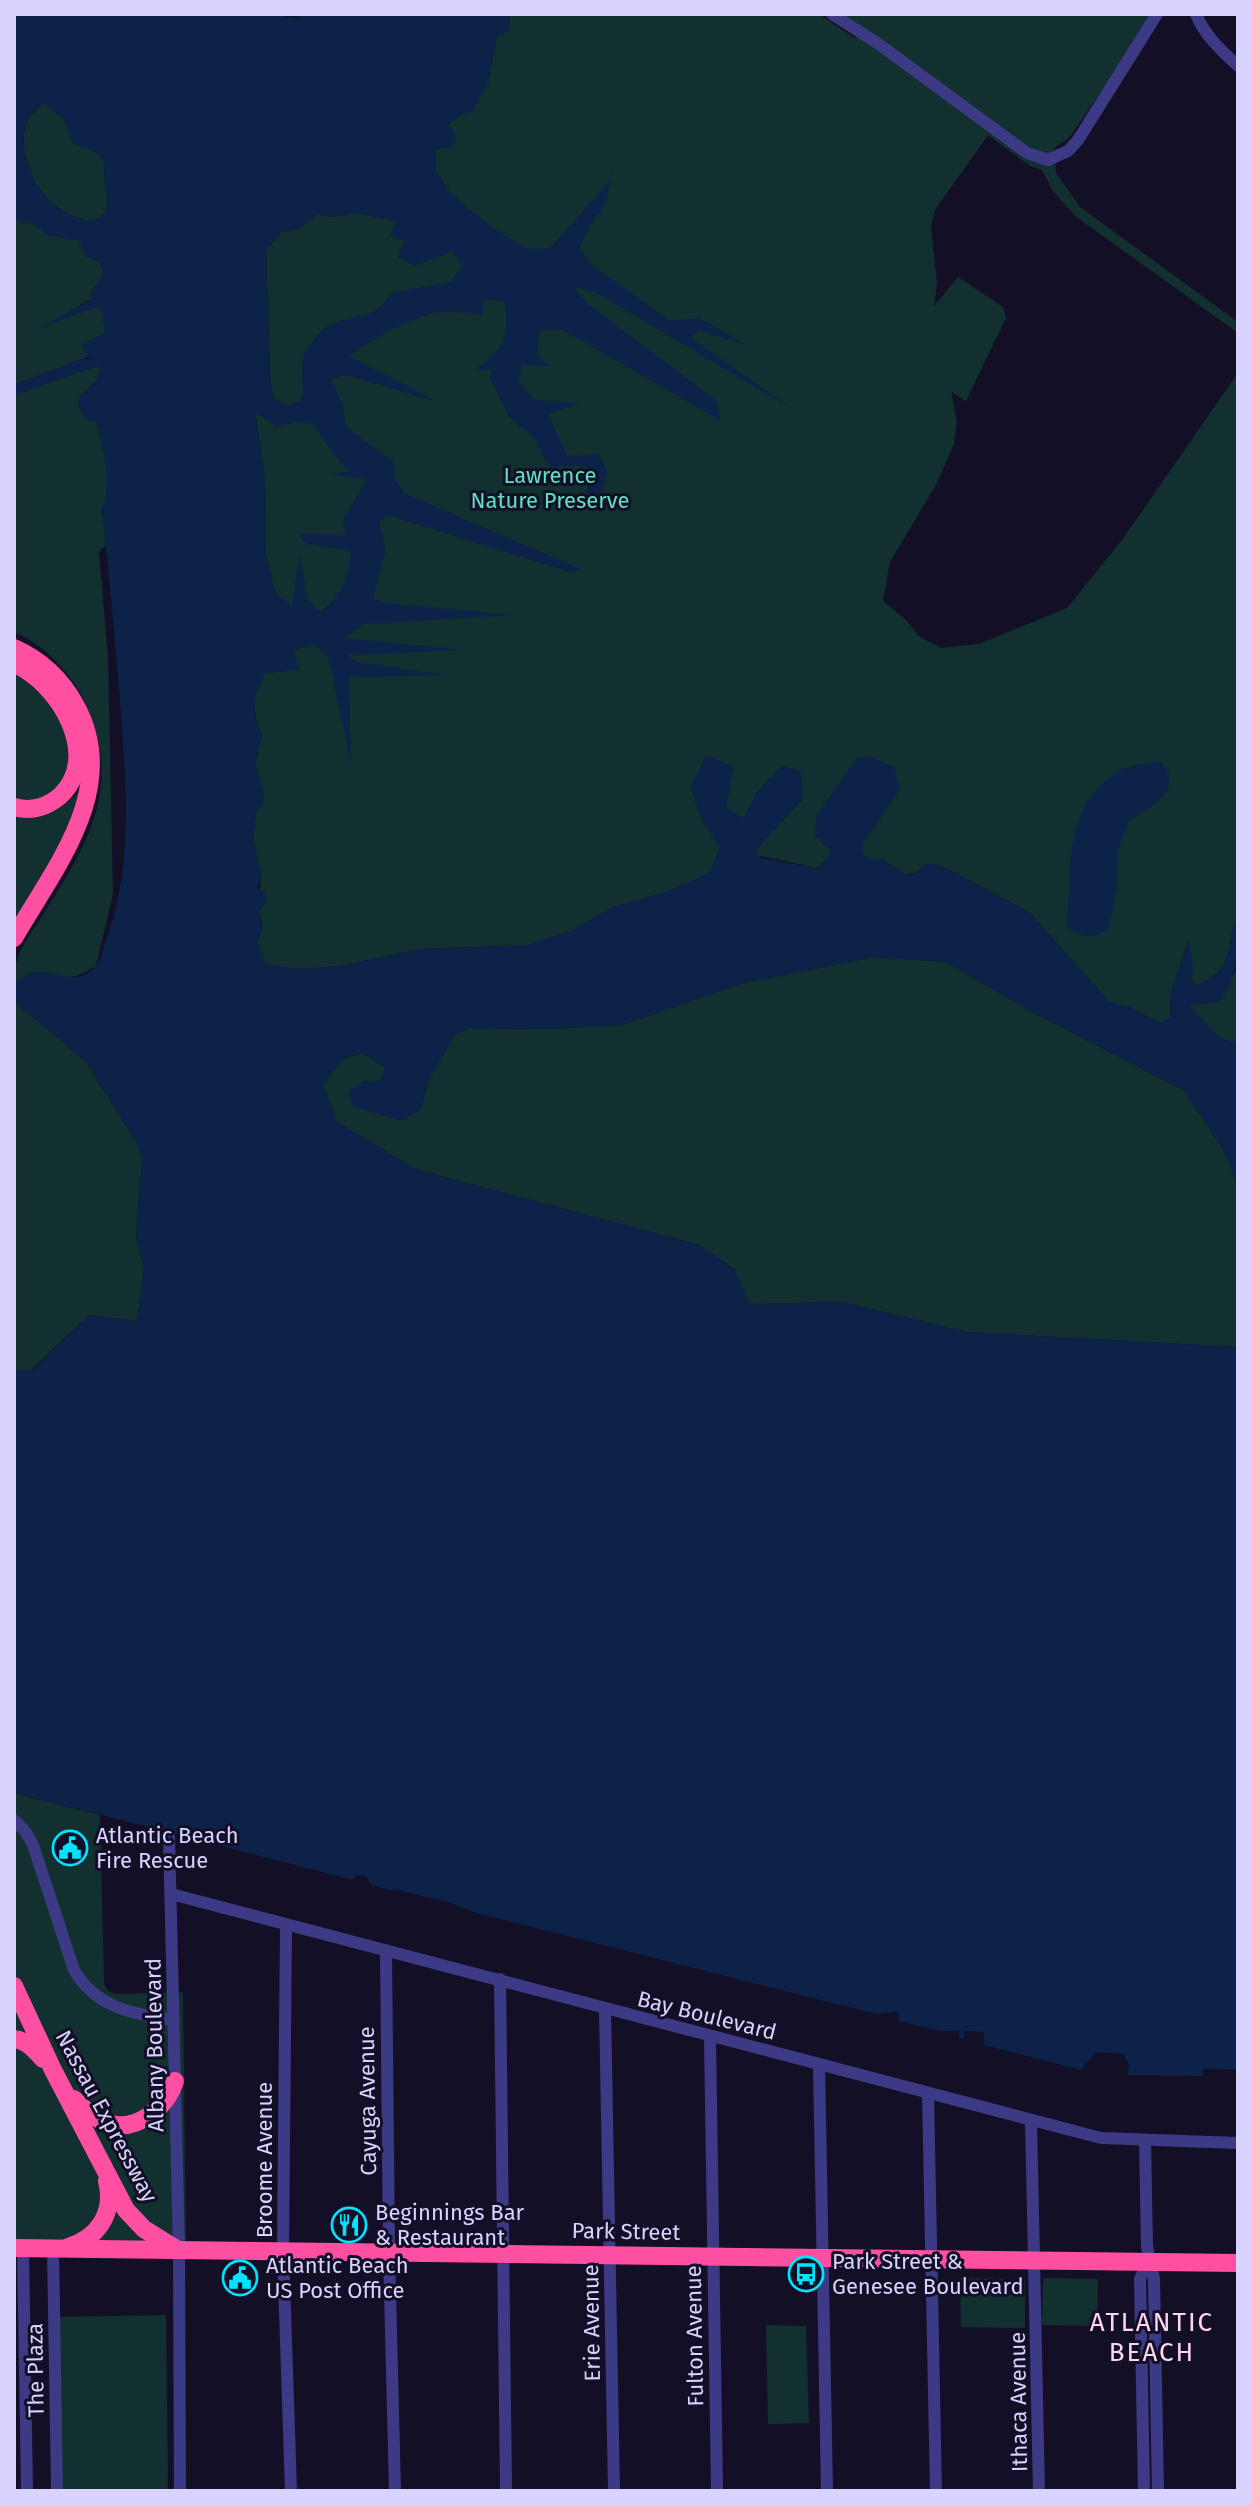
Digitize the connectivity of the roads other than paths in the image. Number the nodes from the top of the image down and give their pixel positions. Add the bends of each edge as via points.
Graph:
1 (832, 14) edge
2 (1157, 14) edge
3 (1196, 14) edge
4 (1238, 66) edge
5 (18, 658) edge
6 (14, 807) edge
7 (14, 938) edge
8 (14, 1820) edge
9 (169, 1837) dead end
10 (171, 1894) junction
11 (286, 1925) junction
12 (386, 1950) junction
13 (500, 1979) junction
14 (14, 1986) edge
15 (605, 2009) junction
16 (174, 2020) junction
17 (710, 2037) junction
18 (14, 2039) edge
19 (819, 2065) junction
20 (53, 2070) junction
21 (175, 2081) junction
22 (66, 2092) junction
23 (928, 2094) junction
24 (1031, 2121) junction
25 (1145, 2140) junction
26 (1238, 2143) edge
27 (100, 2160) junction
28 (18, 2248) edge
29 (53, 2249) junction
30 (179, 2250) junction
31 (283, 2251) junction
32 (389, 2252) junction
33 (502, 2254) junction
34 (610, 2255) junction
35 (713, 2256) junction
36 (823, 2257) junction
37 (931, 2258) junction
38 (1036, 2259) junction
39 (1149, 2261) junction
40 (1238, 2263) edge
41 (27, 2491) edge
42 (57, 2491) edge
43 (180, 2491) edge
44 (291, 2491) edge
45 (395, 2491) edge
46 (506, 2491) edge
47 (614, 2491) edge
48 (717, 2491) edge
49 (827, 2491) edge
50 (936, 2491) edge
51 (1039, 2491) edge
52 (1144, 2491) edge
53 (1158, 2491) edge

1 - 2 street via 1027,153 1048,160 1078,140
3 - 4 street
5 - 6 highway via 66,713 77,758 73,779 51,804
5 - 7 highway via 46,667 67,689 84,721 91,778 87,804 72,838
8 - 16 street via 33,1845 74,1970 85,1986 124,2012
9 - 10 street, Albany Boulevard
10 - 11 street, Bay Boulevard
10 - 16 street, Albany Boulevard
11 - 12 street, Bay Boulevard
11 - 31 street, Broome Avenue
12 - 13 street, Bay Boulevard
12 - 32 street, Cayuga Avenue
13 - 15 street, Bay Boulevard
13 - 33 street
14 - 20 highway, Nassau Expressway
15 - 17 street, Bay Boulevard
15 - 34 street, Erie Avenue
16 - 21 street, Albany Boulevard
17 - 19 street, Bay Boulevard
17 - 35 street, Fulton Avenue
18 - 20 highway via 33,2048
19 - 23 street, Bay Boulevard
19 - 36 street
20 - 22 highway, Nassau Expressway
21 - 22 highway via 159,2107 122,2125 95,2117
21 - 30 street, Albany Boulevard
22 - 27 highway, Nassau Expressway
23 - 24 street, Bay Boulevard
23 - 37 street
24 - 25 street, Bay Boulevard via 1101,2138
24 - 38 street, Ithaca Avenue
25 - 26 street, Bay Boulevard
25 - 39 street
27 - 29 highway via 109,2187 103,2223 79,2243
27 - 30 highway, Nassau Expressway via 136,2222
28 - 29 highway, Park Street
28 - 41 street, The Plaza
29 - 30 highway, Park Street
29 - 42 street, The Plaza
30 - 31 highway, Park Street
30 - 43 street, Albany Boulevard
31 - 32 highway, Park Street
31 - 44 street, Broome Avenue
32 - 33 highway, Park Street
32 - 45 street, Cayuga Avenue
33 - 34 highway, Park Street
33 - 46 street
34 - 35 highway, Park Street
34 - 47 street, Erie Avenue
35 - 36 highway, Park Street
35 - 48 street, Fulton Avenue
36 - 37 highway, Park Street
36 - 49 street
37 - 38 highway, Park Street
37 - 50 street
38 - 39 highway, Park Street
38 - 51 street, Ithaca Avenue
39 - 40 highway, Park Street
39 - 52 street via 1140,2279
39 - 53 street via 1154,2279

